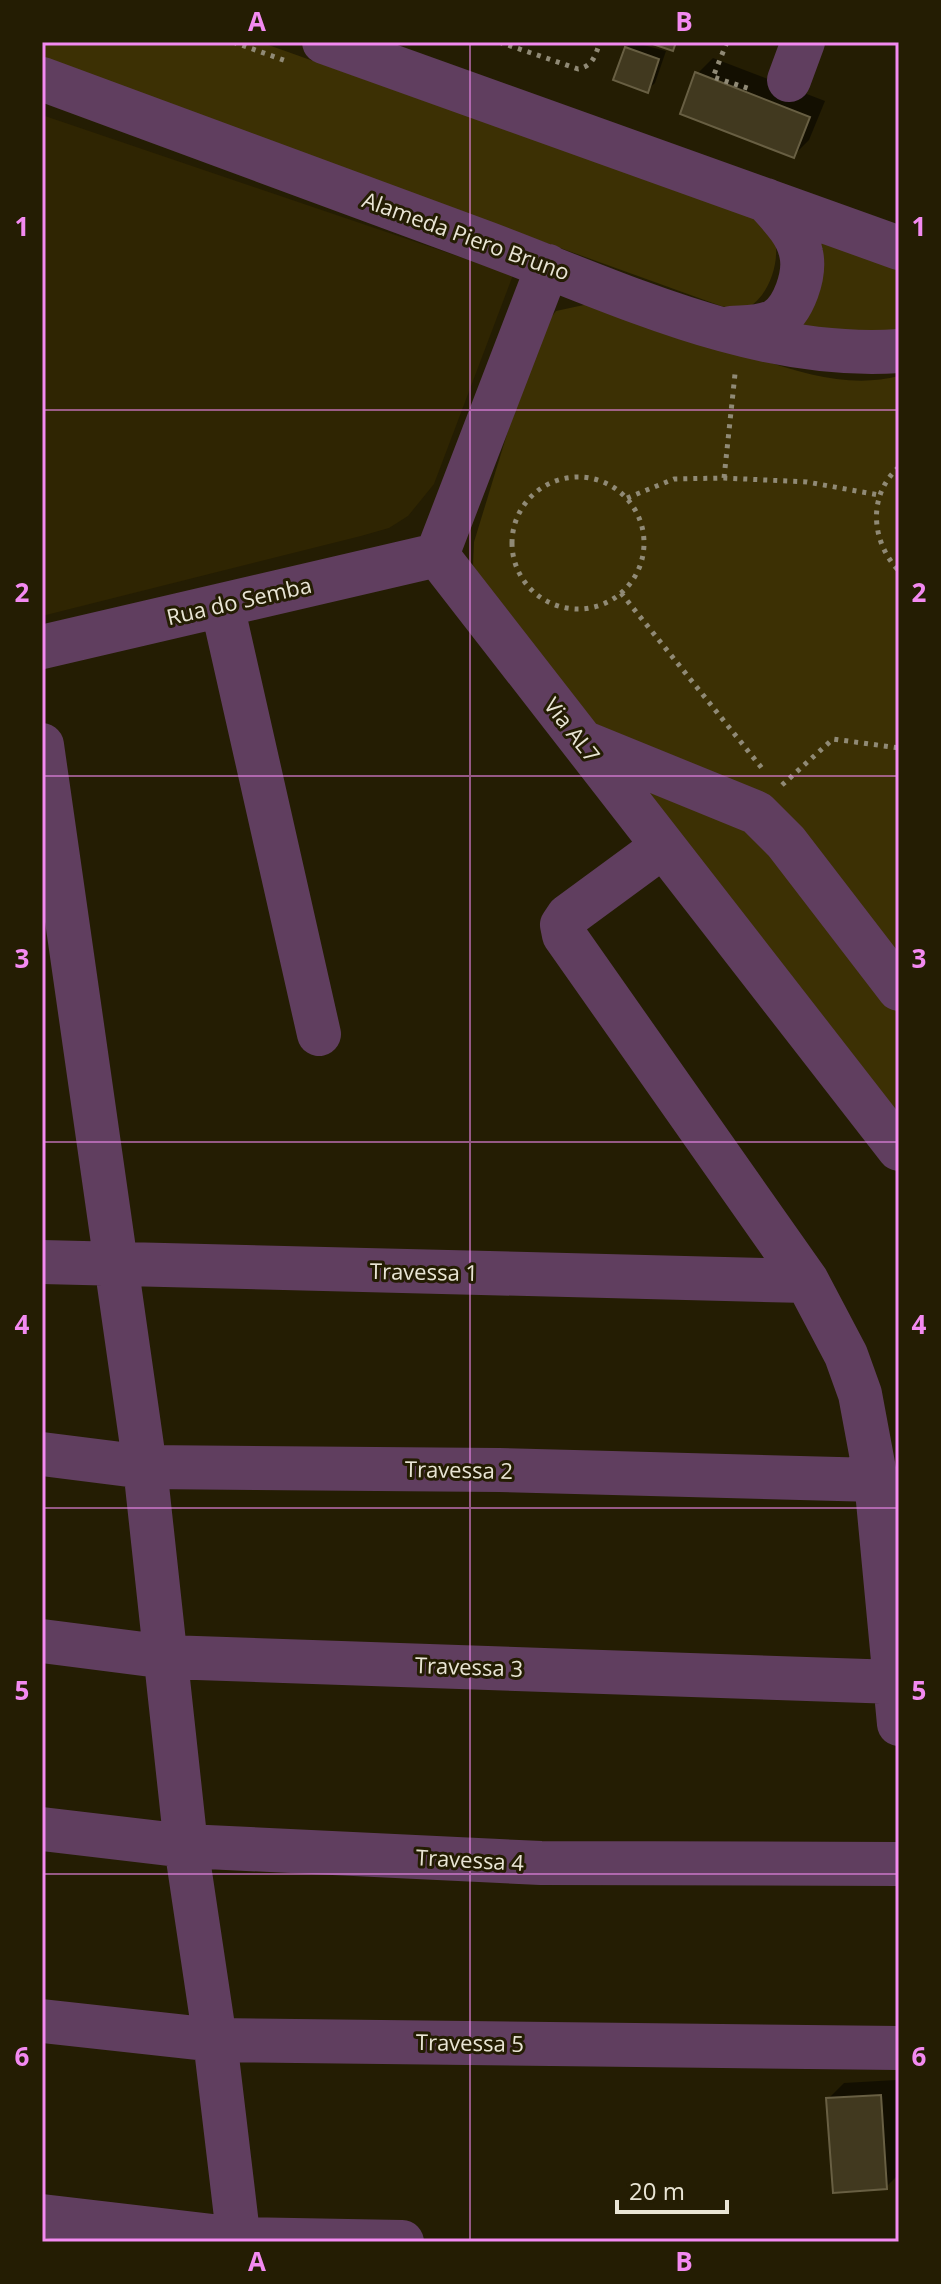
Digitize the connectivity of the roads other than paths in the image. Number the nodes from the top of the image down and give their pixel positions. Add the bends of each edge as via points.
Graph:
1 (308, 53) edge
2 (42, 79) edge
3 (766, 200) junction
4 (899, 248) edge
5 (548, 266) junction
6 (724, 328) junction
7 (899, 351) edge
8 (437, 555) junction
9 (222, 605) junction
10 (42, 647) edge
11 (580, 741) junction
12 (42, 745) edge
13 (662, 847) junction
14 (899, 989) edge
15 (319, 1034) dead end
16 (899, 1149) edge
17 (42, 1262) edge
18 (116, 1265) junction
19 (807, 1281) junction
20 (42, 1454) edge
21 (145, 1467) junction
22 (876, 1480) junction
23 (42, 1641) edge
24 (167, 1657) junction
25 (898, 1703) edge
26 (42, 1829) edge
27 (186, 1846) junction
28 (899, 1864) edge
29 (42, 2021) edge
30 (215, 2040) junction
31 (899, 2048) edge
32 (42, 2216) edge
33 (238, 2240) edge
34 (402, 2242) edge

1 - 3 street
2 - 5 street, Alameda Piero Bruno
3 - 4 street
3 - 6 street via 794,234 802,254 800,279 790,305 776,320 759,327
5 - 6 street, Alameda Piero Bruno
5 - 8 street
6 - 7 street, Alameda Piero Bruno via 824,350
8 - 9 street, Rua do Semba
8 - 11 street, Via AL7
9 - 10 street, Rua do Semba
9 - 15 street
11 - 13 street, Via AL7
11 - 14 street via 757,813 786,842
12 - 18 street
13 - 16 street, Via AL7
13 - 19 street via 568,916 562,925 564,935
17 - 18 street, Travessa 1
18 - 19 street, Travessa 1
18 - 21 street
19 - 22 street via 860,1394
20 - 21 street, Travessa 2
21 - 22 street, Travessa 2
21 - 24 street
22 - 25 street
23 - 24 street, Travessa 3
24 - 25 street, Travessa 3
24 - 27 street
26 - 27 street, Travessa 4
27 - 28 street, Travessa 4 via 541,1863
27 - 30 street
29 - 30 street, Travessa 5
30 - 31 street, Travessa 5
30 - 33 street
32 - 33 street
33 - 34 street

